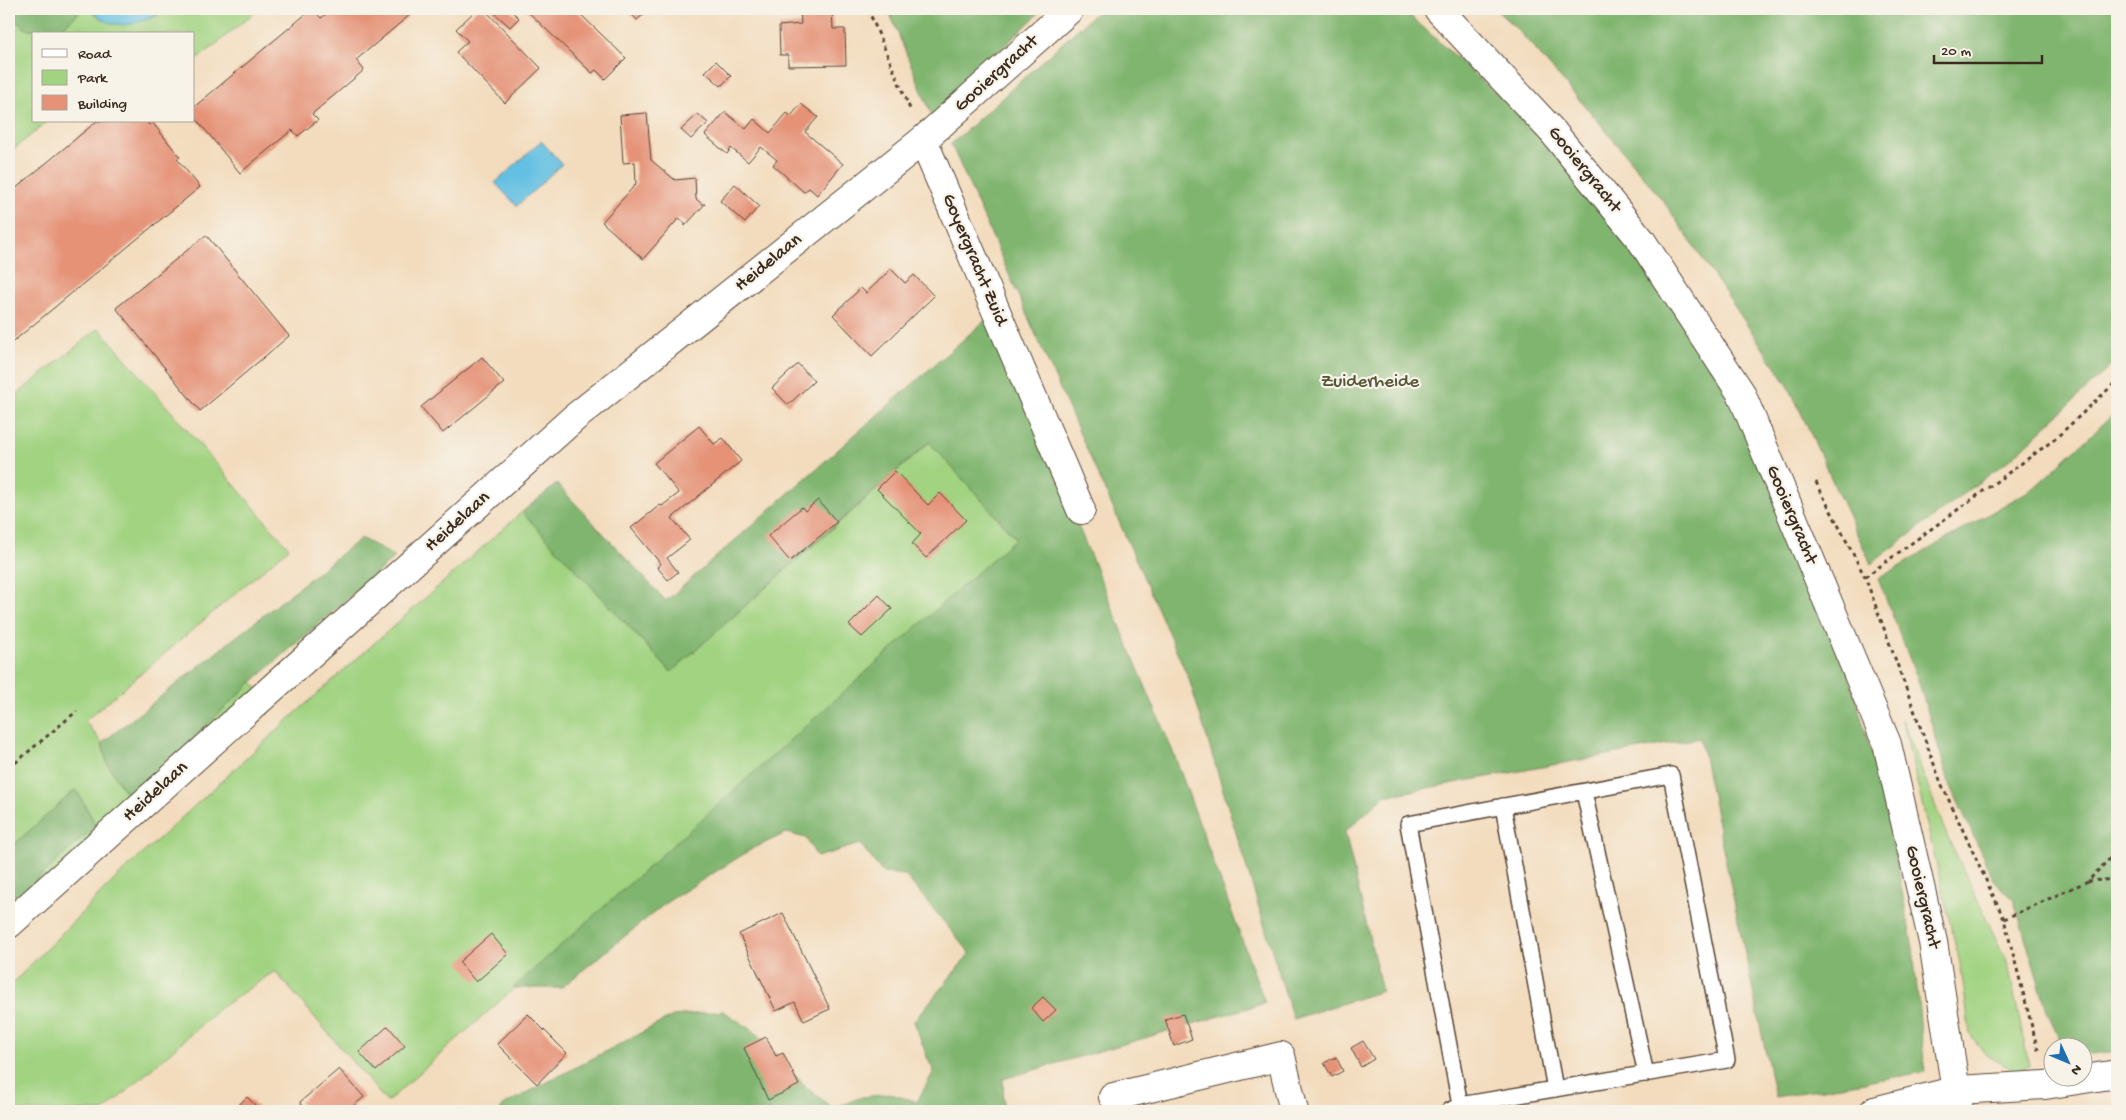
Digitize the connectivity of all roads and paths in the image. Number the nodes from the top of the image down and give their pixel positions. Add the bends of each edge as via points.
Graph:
1 (868, 9) edge
2 (1070, 9) edge
3 (1438, 9) edge
4 (923, 140) junction
5 (2117, 381) edge
6 (1081, 510) dead end
7 (77, 711) dead end
8 (9, 768) edge
9 (1584, 792) junction
10 (1503, 806) junction
11 (2117, 851) edge
12 (2117, 880) edge
13 (2088, 881) junction
14 (2004, 919) junction
15 (9, 924) edge
16 (1646, 1074) junction
17 (2117, 1074) edge
18 (2094, 1078) edge
19 (2044, 1081) edge
20 (2044, 1085) edge
21 (1555, 1089) junction
22 (1113, 1097) dead end
23 (1958, 1101) edge
24 (1454, 1108) edge
25 (1294, 1111) edge
26 (1874, 1111) edge

1 - 4 path
2 - 4 main road, Gooiergracht
3 - 23 main road, Gooiergracht via 1553,132 1641,240 1741,393 1887,744 1933,942
4 - 6 main road, Goyergracht Zuid
4 - 15 main road, Heidelaan via 573,419
5 - 14 path via 2055,439 1865,577 1941,784
7 - 8 path
9 - 10 lane
9 - 16 lane
9 - 16 lane via 1671,775 1727,1060
10 - 21 lane
10 - 24 lane via 1408,824
11 - 13 path
12 - 13 path
13 - 14 path
14 - 19 path
16 - 21 lane
17 - 18 main road
20 - 23 main road
21 - 24 lane
22 - 25 main road via 1282,1056
23 - 26 main road

